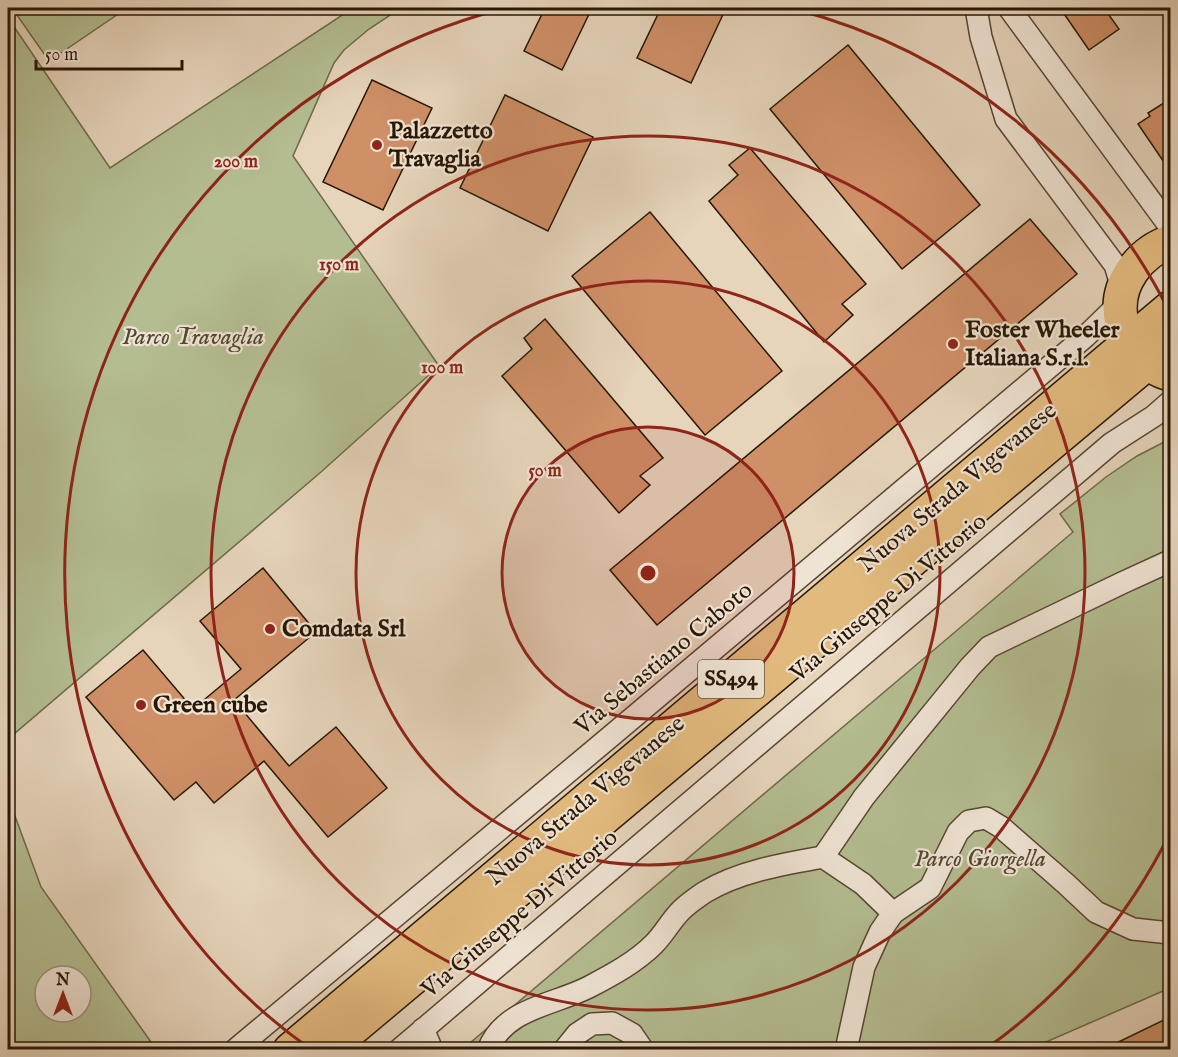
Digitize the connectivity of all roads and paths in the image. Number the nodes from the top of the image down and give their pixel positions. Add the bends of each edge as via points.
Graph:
1 (976, 8) edge
2 (1009, 8) edge
3 (1170, 227) edge
4 (1170, 242) edge
5 (1122, 296) junction
6 (1170, 308) edge
7 (1155, 356) edge
8 (1170, 402) edge
9 (1170, 561) edge
10 (823, 857) junction
11 (893, 913) junction
12 (1170, 933) edge
13 (423, 1029) junction
14 (235, 1050) edge
15 (290, 1050) edge
16 (327, 1050) edge
17 (399, 1050) edge
18 (432, 1050) edge
19 (488, 1050) edge
20 (564, 1050) edge
21 (644, 1050) edge
22 (846, 1050) edge

1 - 5 street via 981,38 1006,119 1115,265
2 - 3 street
4 - 5 main road via 1143,256 1129,276
5 - 7 main road via 1121,317
5 - 14 street, Via Sebastiano Caboto via 1086,336
6 - 7 main road, Nuova Strada Vigevanese / SS494
7 - 15 main road, Nuova Strada Vigevanese / SS494
7 - 16 main road, Nuova Strada Vigevanese / SS494
8 - 13 street, Via Giuseppe Di Vittorio via 1112,442
9 - 10 street via 989,647 864,797
10 - 11 street via 863,884
10 - 19 street via 740,875 705,892 678,913 639,958 588,988 522,1013 504,1025
11 - 12 street via 930,888 958,832 969,821 986,818 1096,912 1133,929
11 - 22 street via 864,967
13 - 17 street, Via Giuseppe Di Vittorio
13 - 18 street
20 - 21 street via 592,1024 612,1023 632,1034

